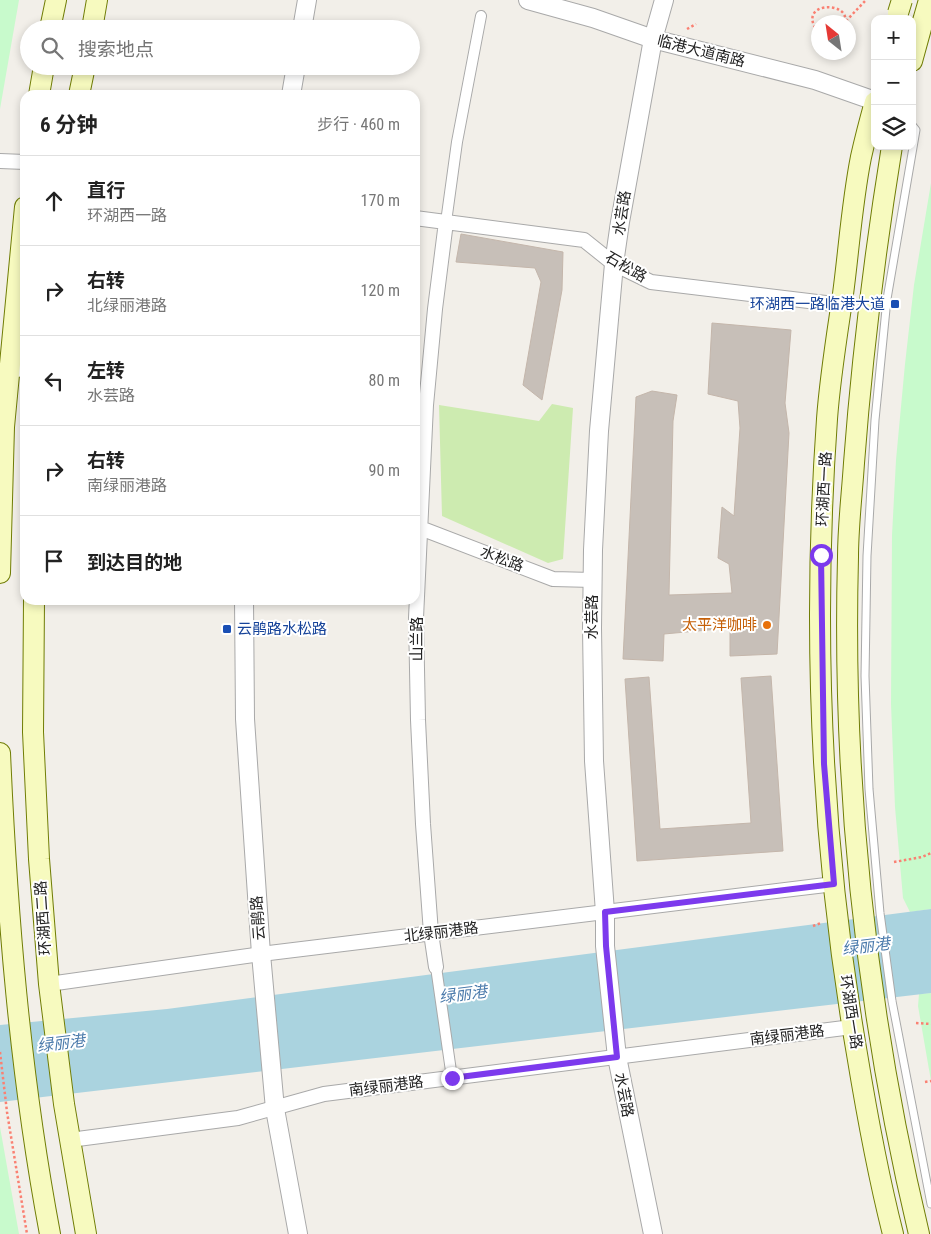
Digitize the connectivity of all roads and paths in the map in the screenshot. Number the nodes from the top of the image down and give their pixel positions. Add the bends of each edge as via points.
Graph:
1 (56, 0) edge
2 (97, 0) edge
3 (307, 0) edge
4 (528, 0) edge
5 (664, 0) edge
6 (866, 0) edge
7 (929, 0) edge
8 (824, 3) dead end
9 (839, 6) dead end
10 (814, 15) edge
11 (845, 15) edge
12 (852, 15) edge
13 (481, 16) dead end
14 (52, 20) edge
15 (94, 20) edge
16 (304, 20) edge
17 (696, 24) dead end
18 (687, 29) dead end
19 (653, 39) junction
20 (912, 60) edge
21 (42, 75) edge
22 (83, 75) edge
23 (294, 75) edge
24 (40, 90) edge
25 (81, 90) edge
26 (292, 90) edge
27 (871, 100) edge
28 (874, 105) edge
29 (891, 150) edge
30 (913, 150) edge
31 (0, 161) edge
32 (20, 162) edge
33 (420, 219) edge
34 (446, 222) junction
35 (614, 264) junction
36 (842, 305) junction
37 (20, 308) edge
38 (17, 369) edge
39 (420, 496) edge
40 (420, 528) edge
41 (0, 573) edge
42 (593, 580) junction
43 (34, 605) edge
44 (244, 605) edge
45 (416, 605) edge
46 (0, 753) edge
47 (931, 853) edge
48 (894, 862) dead end
49 (834, 884) junction
50 (605, 912) junction
51 (872, 914) junction
52 (431, 933) junction
53 (261, 954) junction
54 (436, 967) joint
55 (48, 984) junction
56 (883, 1002) junction
57 (916, 1023) dead end
58 (931, 1024) edge
59 (852, 1027) junction
60 (0, 1052) edge
61 (617, 1057) junction
62 (452, 1078) junction
63 (931, 1081) edge
64 (925, 1082) dead end
65 (275, 1109) junction
66 (70, 1140) junction
67 (931, 1204) edge
68 (26, 1234) edge
69 (50, 1234) edge
70 (86, 1234) edge
71 (298, 1234) edge
72 (653, 1234) edge
73 (893, 1234) edge
74 (919, 1234) edge

1 - 14 main road
2 - 15 main road
3 - 16 street
4 - 19 street, 临港大道南路
5 - 19 street, 水芸路
6 - 12 path
7 - 20 main road, bridge
8 - 10 path
9 - 11 path
13 - 34 street
17 - 18 path
19 - 27 street, 临港大道南路 via 815,80
19 - 35 street, 水芸路
21 - 24 main road
22 - 25 main road
23 - 26 street
28 - 36 main road, 环湖西一路 via 861,159
29 - 51 main road, 环湖西一路 via 869,301 848,554 847,691 851,790
30 - 51 lane via 887,299 875,420 867,556 865,676
31 - 32 street
33 - 34 street, 石松路
34 - 35 street, 石松路 via 584,240
34 - 39 street, 山兰路 via 435,309
35 - 36 street, 石松路 via 651,282
35 - 42 street, 水芸路 via 599,431
36 - 49 main road, 环湖西一路 via 828,417 821,555 824,764
37 - 38 main road
38 - 41 main road via 4,427
40 - 42 street, 水松路 via 554,578
42 - 50 street, 水芸路 via 594,761
43 - 55 main road, 环湖西二路 via 33,732
44 - 53 street, 云鹃路 via 245,719
45 - 52 street, 山兰路 via 418,720
46 - 69 main road via 5,871 19,1021 37,1164
47 - 48 path
49 - 50 street, 北绿丽港路
49 - 59 main road, 环湖西一路
50 - 52 street, 北绿丽港路
50 - 61 street, 水芸路
51 - 56 main road, 环湖西一路
52 - 53 street, 北绿丽港路
52 - 54 street, 山兰路
53 - 55 street, 北绿丽港路
53 - 65 street, 云鹃路
54 - 62 street
55 - 66 main road, 环湖西二路
56 - 67 lane
56 - 74 main road, 环湖西一路 via 894,1114
57 - 58 path
59 - 61 street, 南绿丽港路
59 - 73 main road, 环湖西一路 via 882,1194
60 - 68 path
61 - 62 street, 南绿丽港路
61 - 72 street, 水芸路
62 - 65 street, 南绿丽港路 via 324,1094
63 - 64 path
65 - 66 street, 南绿丽港路 via 238,1118
65 - 71 street, 云鹃路
66 - 70 main road, 环湖西二路

